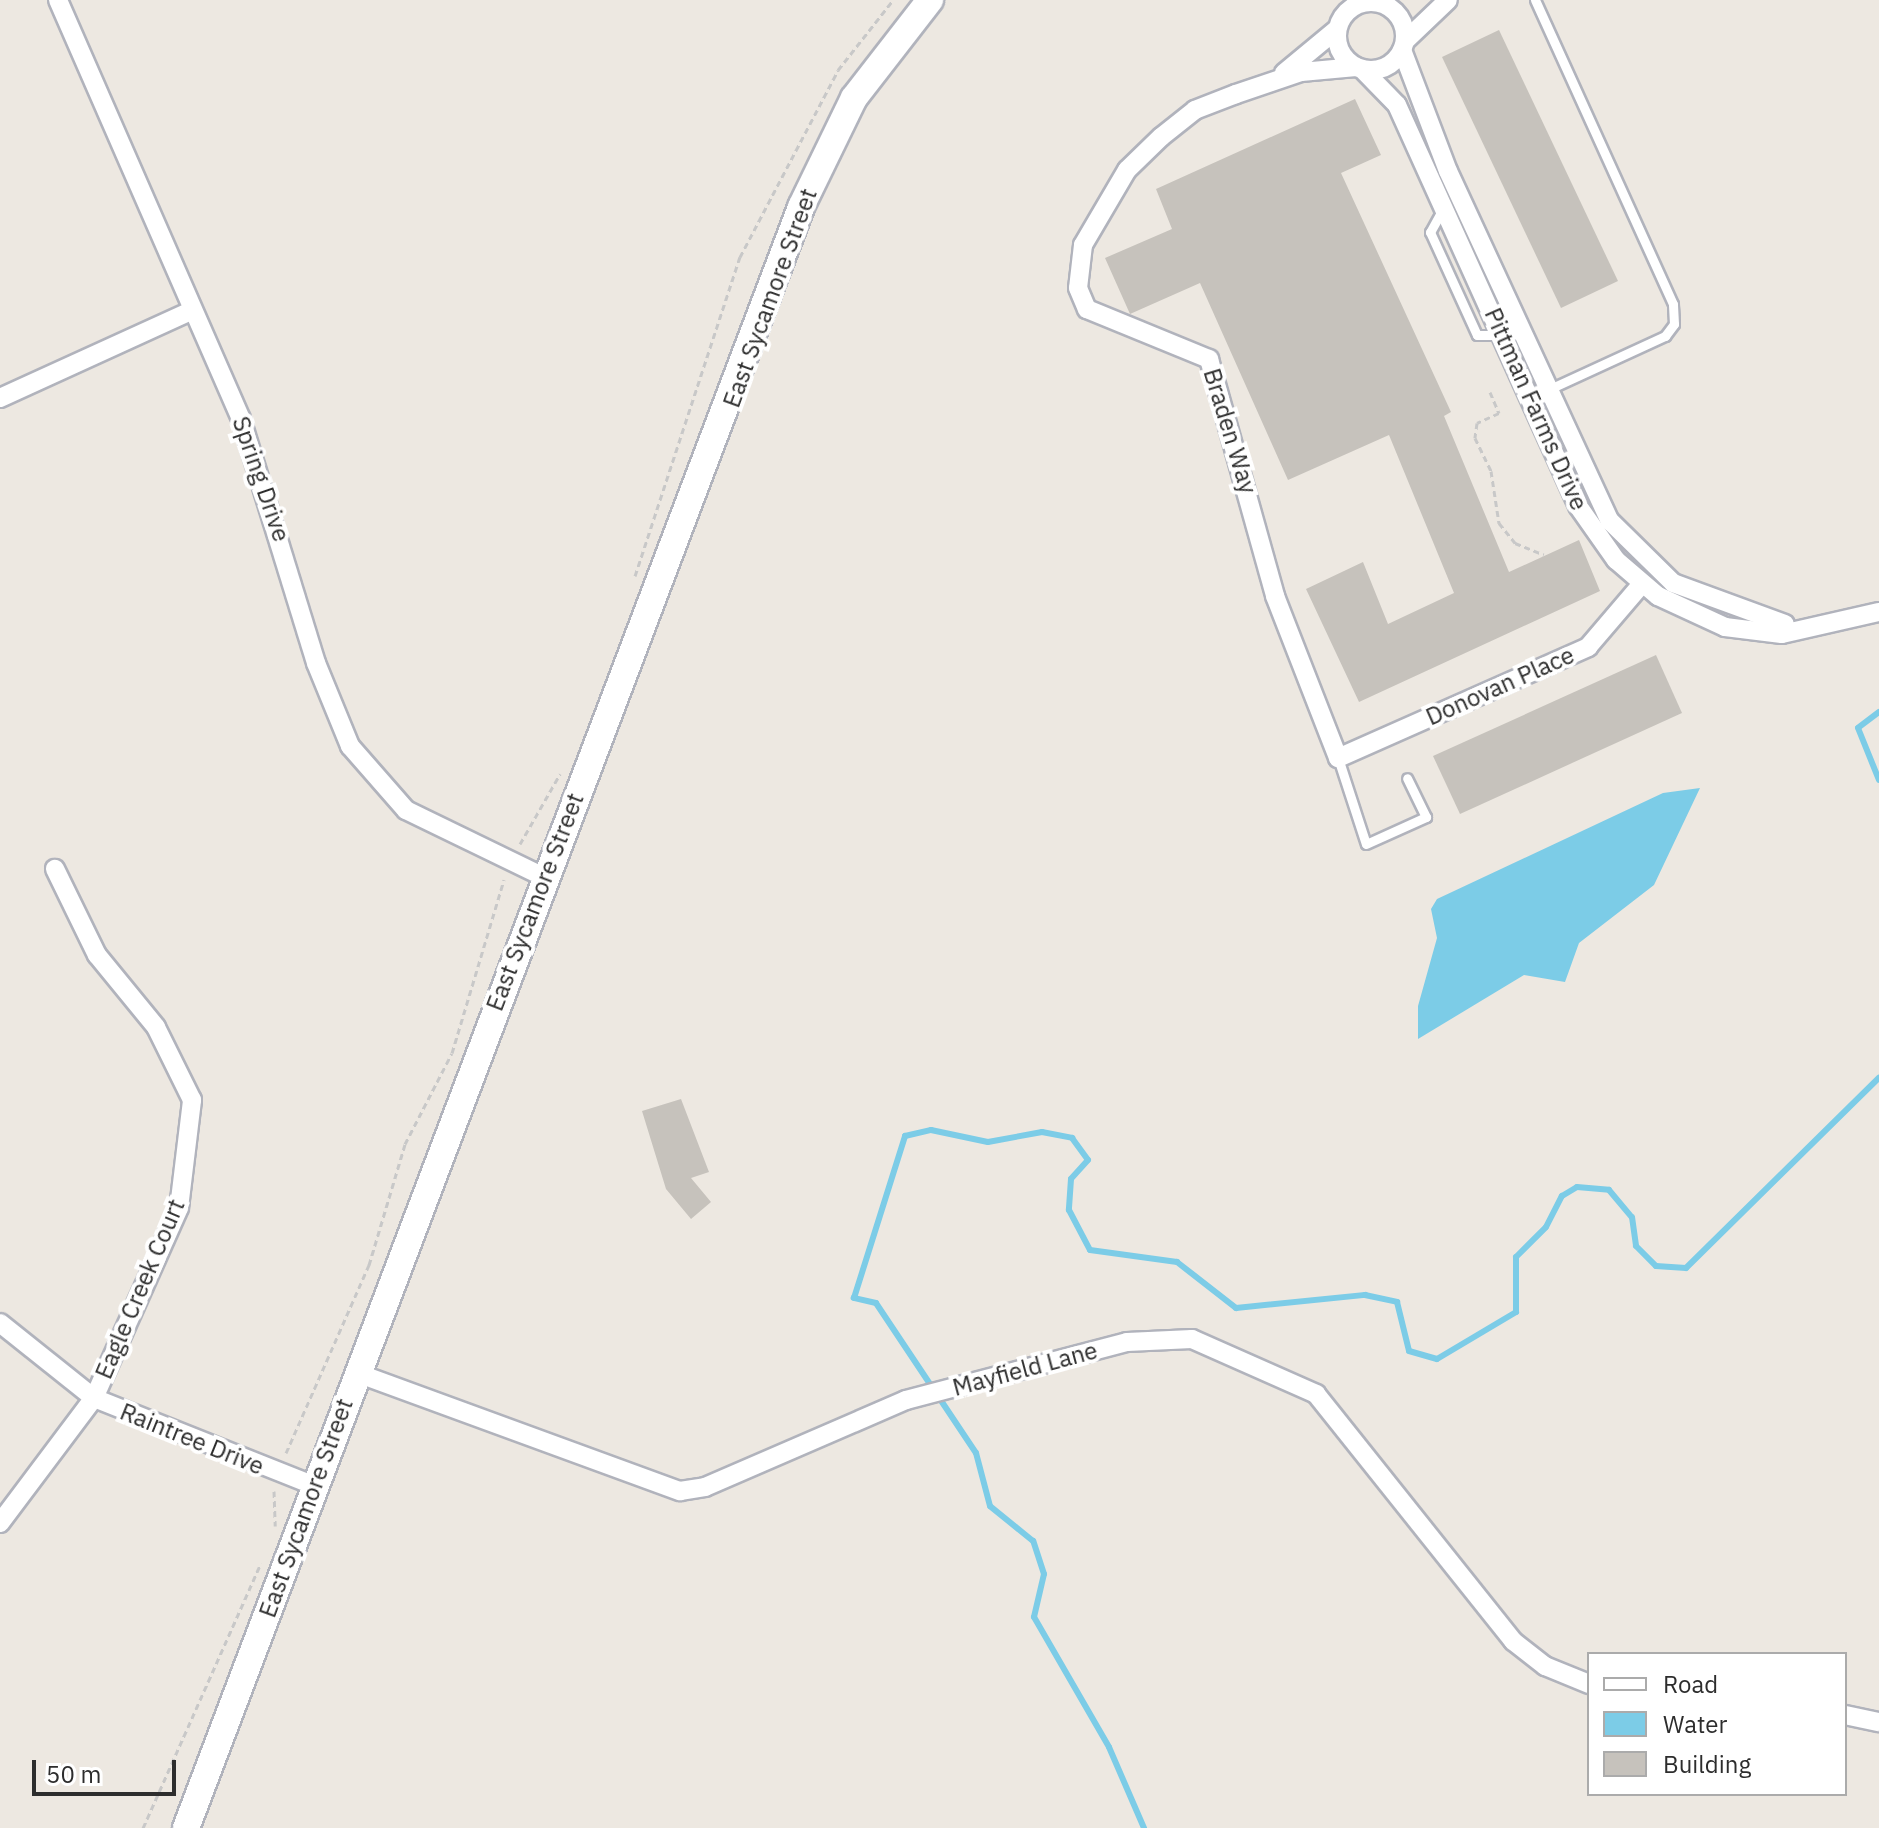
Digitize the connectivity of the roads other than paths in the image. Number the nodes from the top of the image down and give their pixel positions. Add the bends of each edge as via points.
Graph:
1 (58, 0) edge
2 (930, 0) edge
3 (1448, 0) edge
4 (1535, 0) edge
5 (1382, 1) edge
6 (1339, 15) edge
7 (1404, 45) junction
8 (1359, 68) junction
9 (1276, 80) junction
10 (1444, 193) junction
11 (191, 311) junction
12 (1547, 390) junction
13 (0, 398) edge
14 (1530, 398) junction
15 (1646, 577) junction
16 (1879, 612) edge
17 (1338, 758) junction
18 (1407, 778) dead end
19 (55, 869) dead end
20 (544, 877) junction
21 (0, 1323) edge
22 (357, 1373) junction
23 (94, 1398) junction
24 (313, 1485) junction
25 (0, 1523) edge
26 (1587, 1683) edge
27 (1847, 1715) edge
28 (1879, 1722) edge
29 (186, 1828) edge

1 - 11 street, Spring Drive
2 - 20 main road, East Sycamore Street via 887,49 828,143
3 - 7 street
4 - 12 lane via 1673,304 1674,324 1665,336
5 - 6 street via 1359,3
5 - 7 street via 1396,13
6 - 8 street via 1338,48
6 - 9 street, Braden Way
7 - 8 street via 1386,67
7 - 10 street, Pittman Farms Drive
8 - 9 street, Braden Way
8 - 10 street, Pittman Farms Drive via 1397,105
9 - 17 street, Braden Way via 1195,110 1127,170 1083,245 1078,288 1087,309 1209,359 1218,376 1275,596
10 - 12 street, Pittman Farms Drive
10 - 14 street, Pittman Farms Drive
11 - 13 street
11 - 20 street, Spring Drive via 266,488 316,663 350,746 406,810
12 - 14 lane
12 - 15 street, Pittman Farms Drive via 1600,504
14 - 15 street, Pittman Farms Drive via 1578,506
15 - 16 street, Pittman Farms Drive via 1725,608 1807,630
15 - 17 street, Donovan Place via 1588,647
17 - 18 lane via 1350,812 1366,844 1426,817
19 - 23 street, Eagle Creek Court via 97,955 156,1027 192,1100 179,1208
20 - 22 main road, East Sycamore Street
21 - 23 street, Raintree Drive
22 - 24 main road, East Sycamore Street
22 - 26 street, Mayfield Lane via 680,1491 705,1487 906,1400 1127,1342 1192,1339 1234,1353 1316,1394 1513,1641 1545,1666
23 - 24 street, Raintree Drive
23 - 25 street, Eagle Creek Court
24 - 29 main road, East Sycamore Street
27 - 28 street

